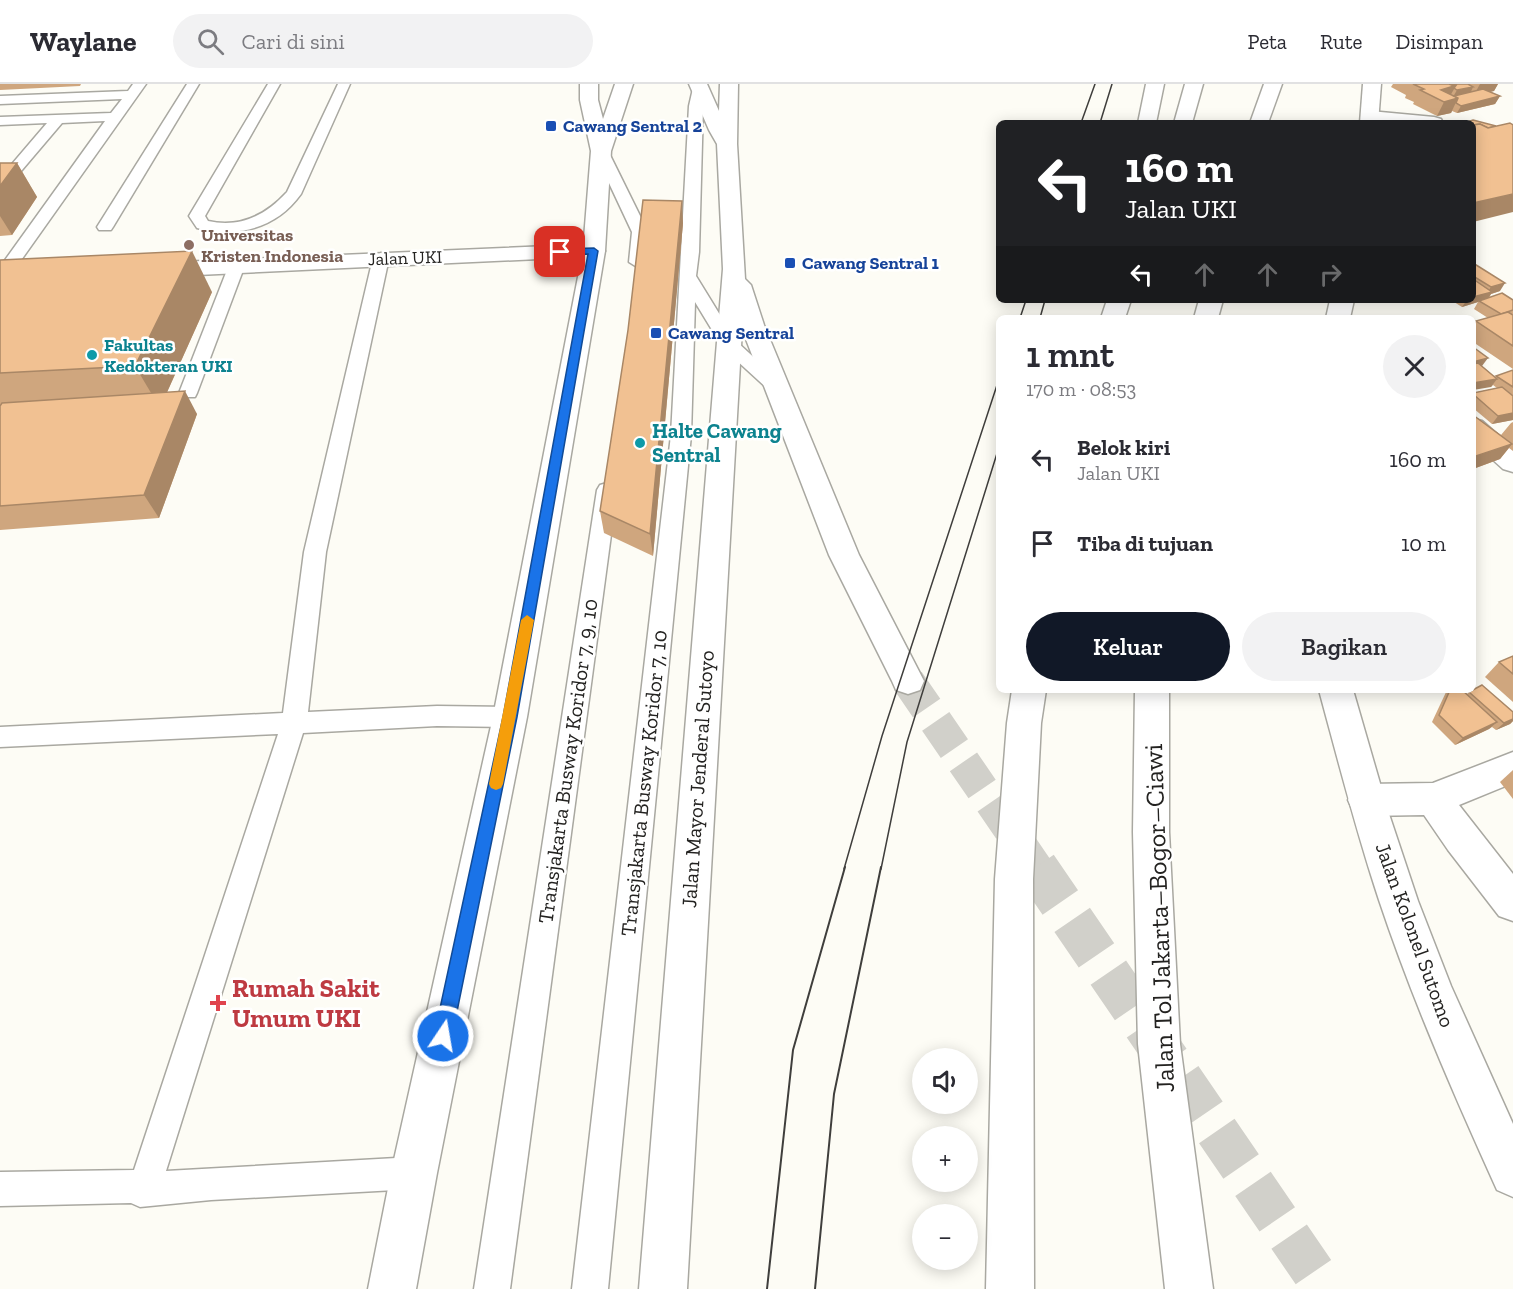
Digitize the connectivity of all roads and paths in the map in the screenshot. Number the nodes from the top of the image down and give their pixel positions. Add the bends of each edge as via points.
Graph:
1 (194, 84) edge
2 (274, 84) edge
3 (344, 84) edge
4 (589, 84) edge
5 (624, 84) edge
6 (729, 84) edge
7 (1155, 84) edge
8 (1194, 84) edge
9 (1254, 84) edge
10 (1273, 84) edge
11 (1372, 84) edge
12 (699, 86) edge
13 (136, 90) edge
14 (0, 100) edge
15 (115, 117) junction
16 (58, 119) junction
17 (1148, 120) edge
18 (1184, 120) edge
19 (1252, 120) edge
20 (1260, 120) edge
21 (1370, 120) edge
22 (0, 121) edge
23 (727, 144) junction
24 (601, 151) junction
25 (0, 187) edge
26 (105, 227) dead end
27 (594, 251) junction
28 (381, 258) junction
29 (237, 266) junction
30 (734, 269) junction
31 (131, 271) edge
32 (24, 276) edge
33 (687, 276) junction
34 (0, 277) edge
35 (636, 277) edge
36 (729, 344) junction
37 (777, 387) junction
38 (188, 393) dead end
39 (1491, 434) edge
40 (610, 462) edge
41 (1513, 463) edge
42 (908, 681) tunnel mouth
43 (1029, 693) edge
44 (1152, 693) edge
45 (1337, 693) edge
46 (510, 717) junction
47 (294, 723) junction
48 (0, 737) edge
49 (1513, 767) edge
50 (1434, 799) junction
51 (1366, 800) junction
52 (1513, 903) edge
53 (414, 1173) junction
54 (1513, 1173) edge
55 (145, 1186) junction
56 (0, 1189) edge
57 (392, 1289) edge
58 (492, 1289) edge
59 (590, 1289) edge
60 (663, 1289) edge
61 (1010, 1289) edge
62 (1189, 1289) edge

1 - 26 lane
2 - 3 lane via 197,216 202,225 220,230 244,227 282,209 294,194
4 - 24 main road
5 - 24 main road
6 - 23 main road, Jalan Mayor Jenderal Sutoyo
7 - 17 main road
8 - 18 main road
9 - 19 main road
10 - 20 main road
11 - 21 main road
12 - 23 main road
12 - 33 lane
13 - 14 lane
13 - 15 lane
15 - 16 lane
15 - 34 lane
16 - 22 lane
16 - 25 lane
23 - 30 main road, Jalan Mayor Jenderal Sutoyo
24 - 27 main road
24 - 35 lane via 640,232
27 - 28 main road, Jalan UKI
27 - 46 main road
28 - 29 main road, Jalan UKI
28 - 47 lane via 315,552
29 - 31 main road, Jalan UKI
29 - 38 lane
30 - 36 main road, Jalan Mayor Jenderal Sutoyo
30 - 37 main road, Jalan Mayor Jenderal Sutoyo
32 - 34 main road
33 - 36 lane
33 - 59 lane, Transjakarta Busway Koridor 7, 10 via 681,435
36 - 37 lane
36 - 60 main road, Jalan Mayor Jenderal Sutoyo
37 - 42 main road, Jalan Mayor Jenderal Sutoyo via 844,555
39 - 41 main road
40 - 58 lane, Transjakarta Busway Koridor 7, 9, 10
43 - 61 main road via 1014,879
44 - 62 main road, Jalan Tol Jakarta–Bogor–Ciawi via 1151,832 1159,1044
45 - 51 main road, Jalan Kolonel Sutomo
46 - 47 lane via 437,716
46 - 53 main road
47 - 48 lane
47 - 55 lane
49 - 50 main road
50 - 51 main road
50 - 52 main road
51 - 54 main road, Jalan Kolonel Sutomo via 1409,929 1467,1076
53 - 55 lane via 140,1190
53 - 57 main road
55 - 56 lane

